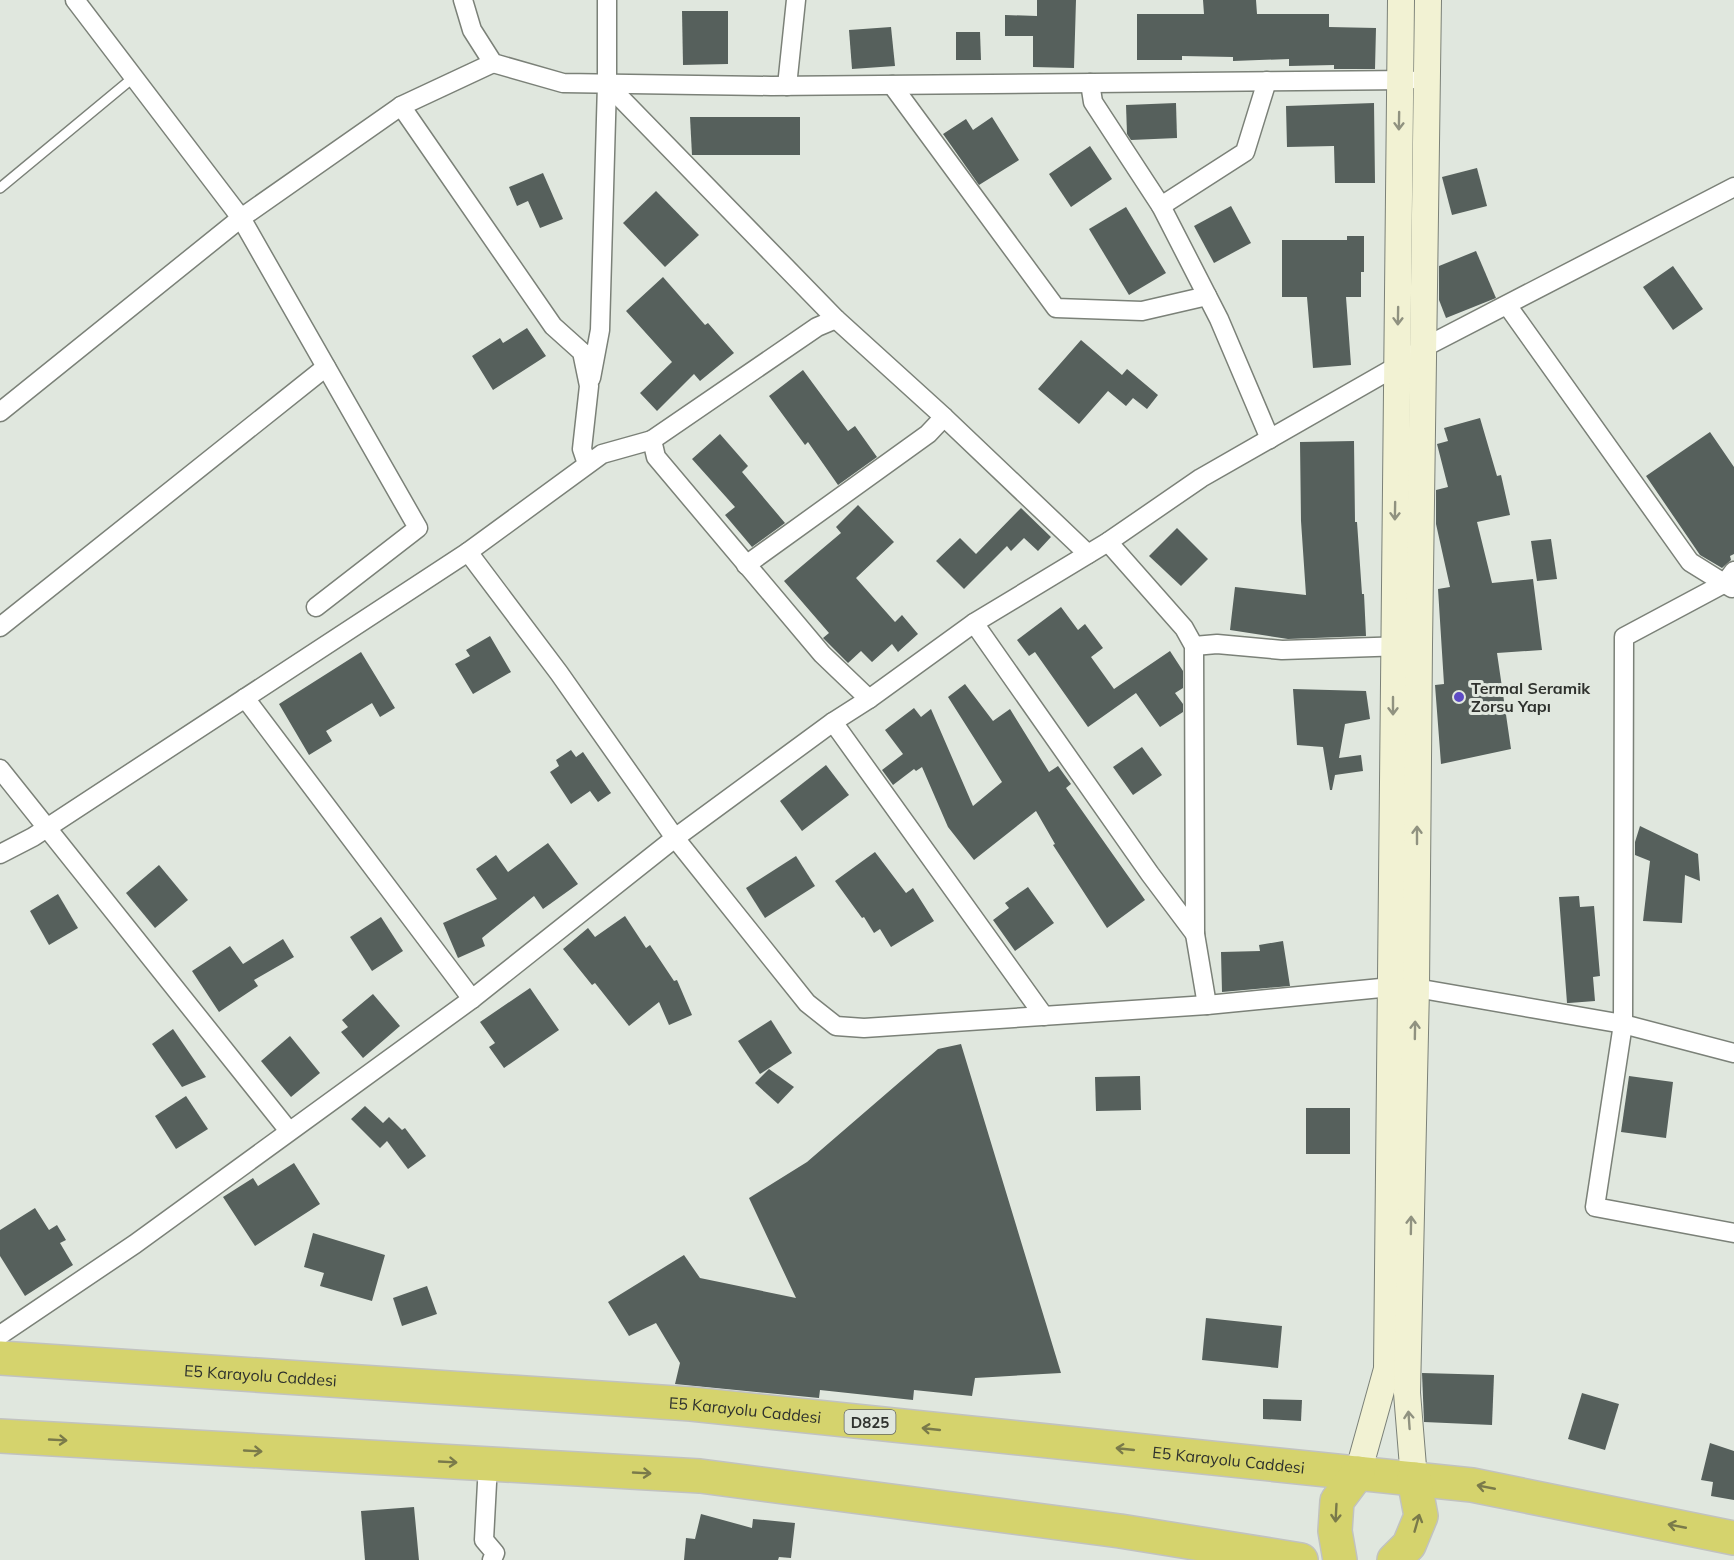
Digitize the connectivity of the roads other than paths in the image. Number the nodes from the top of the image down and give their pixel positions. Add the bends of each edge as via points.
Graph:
1 (75, 0) edge
2 (464, 0) edge
3 (607, 0) edge
4 (796, 0) edge
5 (1401, 0) edge
6 (1428, 0) edge
7 (493, 63) junction
8 (134, 77) junction
9 (1400, 80) junction
10 (1427, 80) junction
11 (1267, 81) junction
12 (1090, 83) junction
13 (607, 84) junction
14 (892, 85) junction
15 (787, 86) junction
16 (402, 106) junction
17 (1734, 186) edge
18 (0, 188) edge
19 (1161, 206) junction
20 (241, 218) junction
21 (1207, 296) junction
22 (1507, 305) junction
23 (836, 319) junction
24 (1423, 348) junction
25 (1397, 366) junction
26 (326, 367) junction
27 (589, 386) junction
28 (0, 412) edge
29 (944, 417) junction
30 (1270, 439) junction
31 (652, 440) junction
32 (587, 465) junction
33 (1108, 542) junction
34 (468, 552) junction
35 (1088, 554) junction
36 (746, 565) junction
37 (1731, 581) edge
38 (316, 607) dead end
39 (974, 623) junction
40 (0, 627) edge
41 (1419, 645) junction
42 (1194, 646) junction
43 (1393, 646) junction
44 (245, 698) junction
45 (869, 699) junction
46 (833, 722) junction
47 (0, 769) edge
48 (47, 827) junction
49 (675, 838) junction
50 (0, 854) edge
51 (1195, 934) junction
52 (1404, 987) junction
53 (472, 999) junction
54 (1207, 1005) junction
55 (1044, 1016) junction
56 (1623, 1024) junction
57 (1734, 1053) edge
58 (289, 1131) junction
59 (1734, 1233) edge
60 (0, 1335) edge
61 (0, 1359) edge
62 (0, 1436) edge
63 (488, 1464) junction
64 (1358, 1473) junction
65 (1414, 1479) junction
66 (1734, 1538) edge
67 (1248, 1556) edge
68 (492, 1560) edge
69 (1301, 1560) edge
70 (1340, 1560) edge
71 (1394, 1560) edge

1 - 8 street
2 - 7 street via 472,30
3 - 13 street
4 - 15 street
5 - 9 street
6 - 10 street
7 - 13 street via 563,83
7 - 16 street
8 - 18 lane
8 - 20 street
9 - 10 street
9 - 11 street
9 -> 25 street
10 - 24 street
11 - 12 street
11 - 19 street via 1245,152
12 - 14 street
12 - 19 street via 1093,102
13 - 15 street
13 - 23 street
13 - 27 street via 600,330
14 - 15 street
14 - 21 street via 1056,308 1142,311
16 - 20 street
16 - 27 street via 554,326 582,352
17 - 22 street
19 - 21 street
20 - 26 street
20 - 28 street
21 - 30 street
22 - 24 street
22 - 37 street via 1690,562
23 - 29 street
23 - 31 street via 817,327
24 - 25 street
24 - 41 street
25 - 30 street
25 -> 43 street
26 - 38 street via 418,528
26 - 40 street
27 - 32 street via 582,449
29 - 35 street
29 - 36 street via 928,434
30 - 33 street via 1201,478
31 - 32 street via 602,454
31 - 36 street via 656,457
32 - 34 street
33 - 35 street
33 - 42 street via 1184,628
34 - 44 street
34 - 49 street
35 - 39 street
36 - 45 street via 822,654
37 - 56 street via 1624,637
39 - 45 street
39 - 51 street
41 - 43 street
52 -> 41 street
42 - 43 street via 1217,644 1282,650
42 - 51 street
43 -> 52 street
44 - 48 street
44 - 53 street
45 - 46 street
46 - 49 street
46 - 55 street
47 - 48 street
48 - 50 street
48 - 58 street
49 - 53 street
49 - 55 street via 807,1003 836,1026 864,1028
51 - 54 street
52 - 54 street
52 - 56 street
52 - 64 street via 1387,1369
65 -> 52 street via 1407,1393
53 - 58 street
54 - 55 street
56 - 57 street
56 - 59 street via 1595,1207
58 - 60 street via 135,1244
64 -> 61 highway, E5 Karayolu Caddesi / D825 via 691,1404
62 -> 63 highway
63 -> 67 highway via 700,1476 1119,1531
63 - 68 street via 484,1540 495,1553
64 - 65 highway, E5 Karayolu Caddesi / D825
64 -> 70 highway via 1337,1501 1335,1531
66 -> 65 highway, E5 Karayolu Caddesi / D825 via 1472,1485
71 -> 65 highway via 1409,1545 1420,1516
67 - 69 highway

